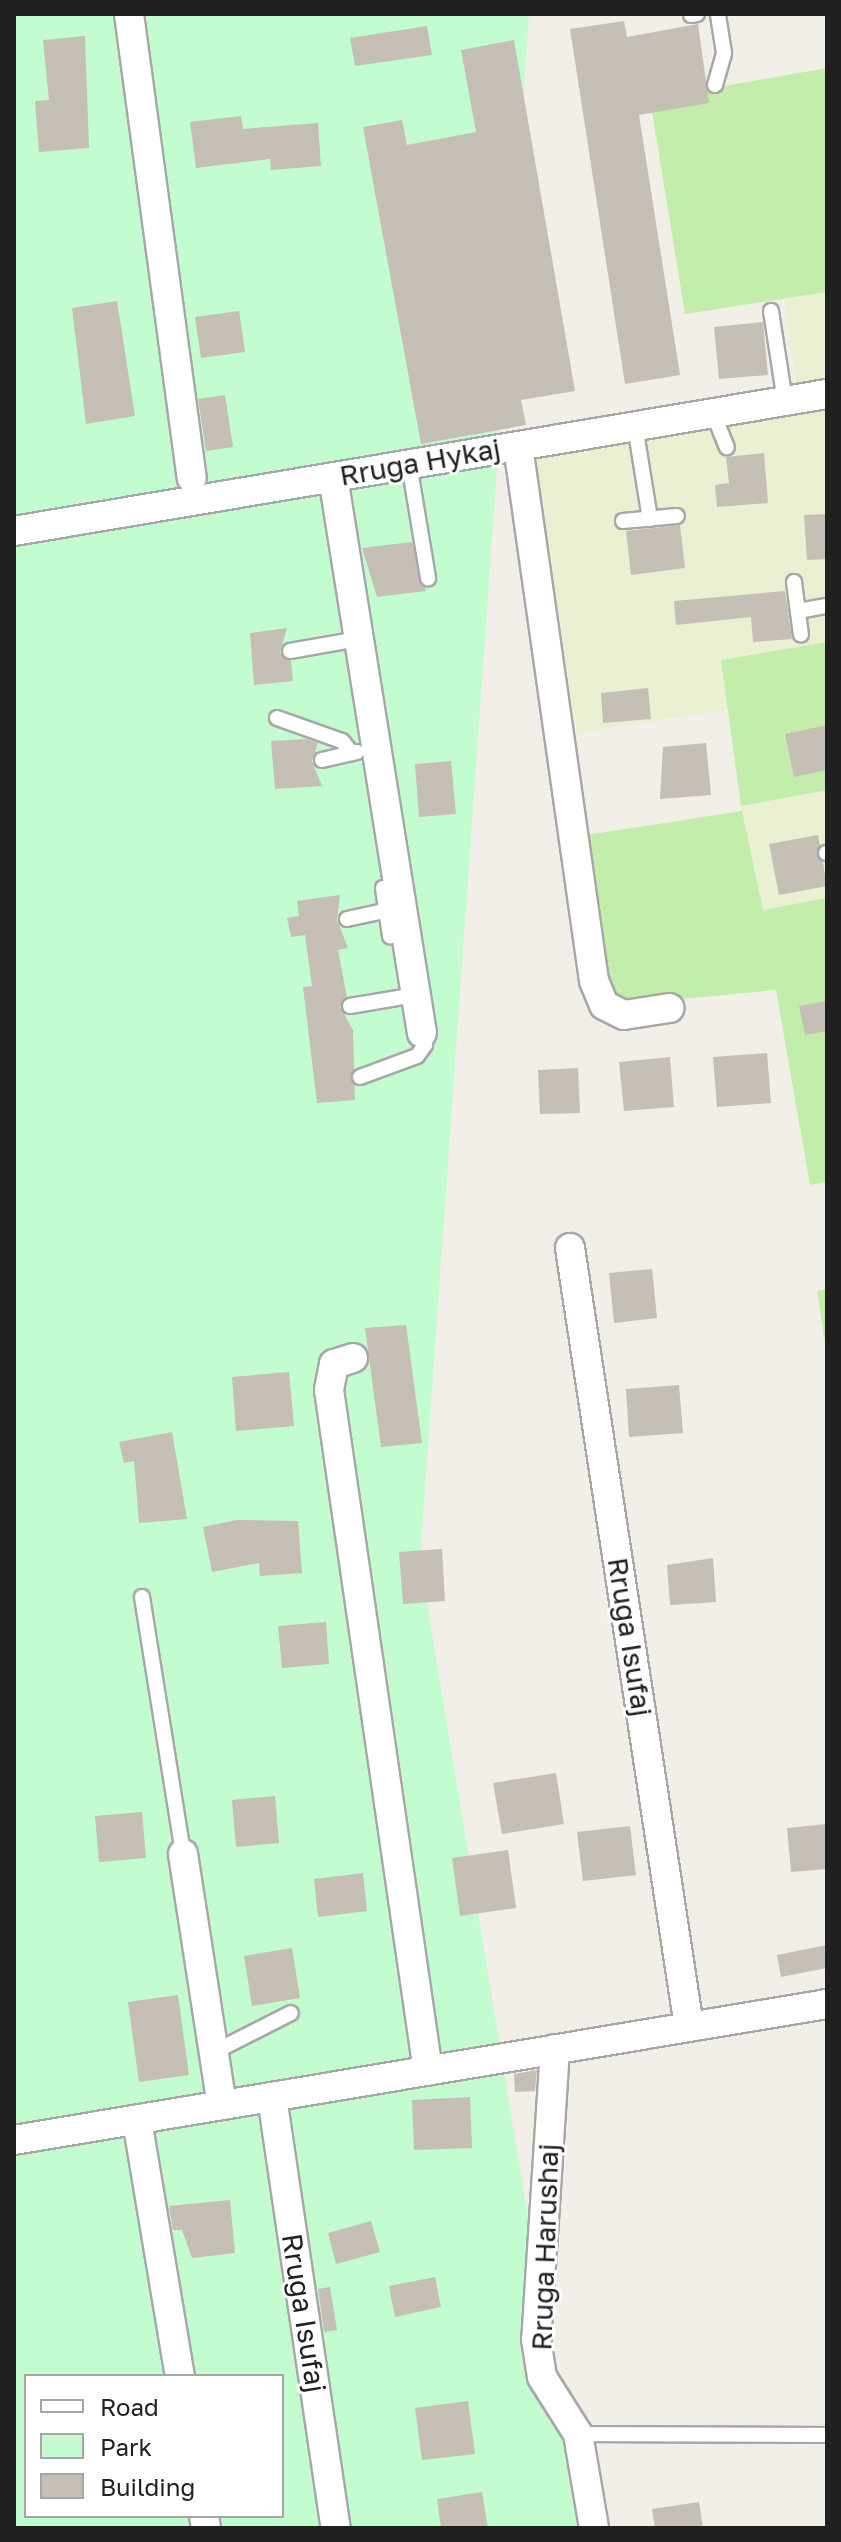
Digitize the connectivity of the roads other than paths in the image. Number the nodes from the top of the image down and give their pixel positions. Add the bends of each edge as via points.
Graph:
1 (129, 14) edge
2 (718, 14) edge
3 (715, 85) dead end
4 (771, 311) dead end
5 (827, 394) edge
6 (785, 401) junction
7 (713, 413) junction
8 (635, 426) junction
9 (518, 446) junction
10 (727, 447) dead end
11 (409, 464) junction
12 (333, 477) junction
13 (192, 478) dead end
14 (677, 516) dead end
15 (650, 519) junction
16 (623, 521) dead end
17 (14, 531) edge
18 (428, 578) dead end
19 (794, 582) dead end
20 (827, 606) edge
21 (798, 611) junction
22 (801, 635) dead end
23 (359, 639) junction
24 (290, 651) dead end
25 (277, 718) dead end
26 (364, 751) junction
27 (322, 760) dead end
28 (390, 901) junction
29 (347, 919) dead end
30 (390, 936) dead end
31 (416, 995) junction
32 (350, 1006) dead end
33 (669, 1008) dead end
34 (422, 1033) joint
35 (360, 1077) dead end
36 (570, 1248) dead end
37 (353, 1358) dead end
38 (142, 1597) dead end
39 (183, 1854) joint
40 (827, 2004) edge
41 (291, 2013) dead end
42 (689, 2027) junction
43 (555, 2049) junction
44 (214, 2052) junction
45 (428, 2071) junction
46 (272, 2097) junction
47 (222, 2105) junction
48 (137, 2120) junction
49 (14, 2140) edge
50 (180, 2374) edge
51 (578, 2434) junction
52 (827, 2435) edge
53 (336, 2528) edge
54 (594, 2528) edge

1 - 13 street
2 - 3 lane via 724,53
4 - 6 lane
5 - 6 street, Rruga Hykaj
6 - 7 street, Rruga Hykaj
7 - 8 street, Rruga Hykaj
7 - 10 lane
8 - 9 street, Rruga Hykaj
8 - 15 lane
9 - 11 street, Rruga Hykaj
9 - 33 street via 594,981 604,1005 624,1015
11 - 12 street, Rruga Hykaj
11 - 18 lane
12 - 17 street, Rruga Hykaj
12 - 23 street
14 - 15 lane
15 - 16 lane
19 - 21 lane
20 - 21 lane
21 - 22 lane
23 - 24 lane
23 - 26 street
25 - 26 lane
26 - 27 lane
26 - 28 street
28 - 29 lane
28 - 30 lane
28 - 31 street
31 - 32 lane
31 - 34 street
34 - 35 lane via 425,1045 417,1056
36 - 42 street, Rruga Isufaj
37 - 45 street via 334,1364 329,1390
38 - 39 lane
39 - 44 street
40 - 42 street
41 - 44 lane
42 - 43 street
43 - 45 street
43 - 51 street, Rruga Harushaj via 536,2339 542,2377
44 - 47 street
45 - 46 street
46 - 47 street
46 - 53 street, Rruga Isufaj
47 - 48 street
48 - 49 street
48 - 50 street
51 - 52 lane
51 - 54 street, Rruga Harushaj

